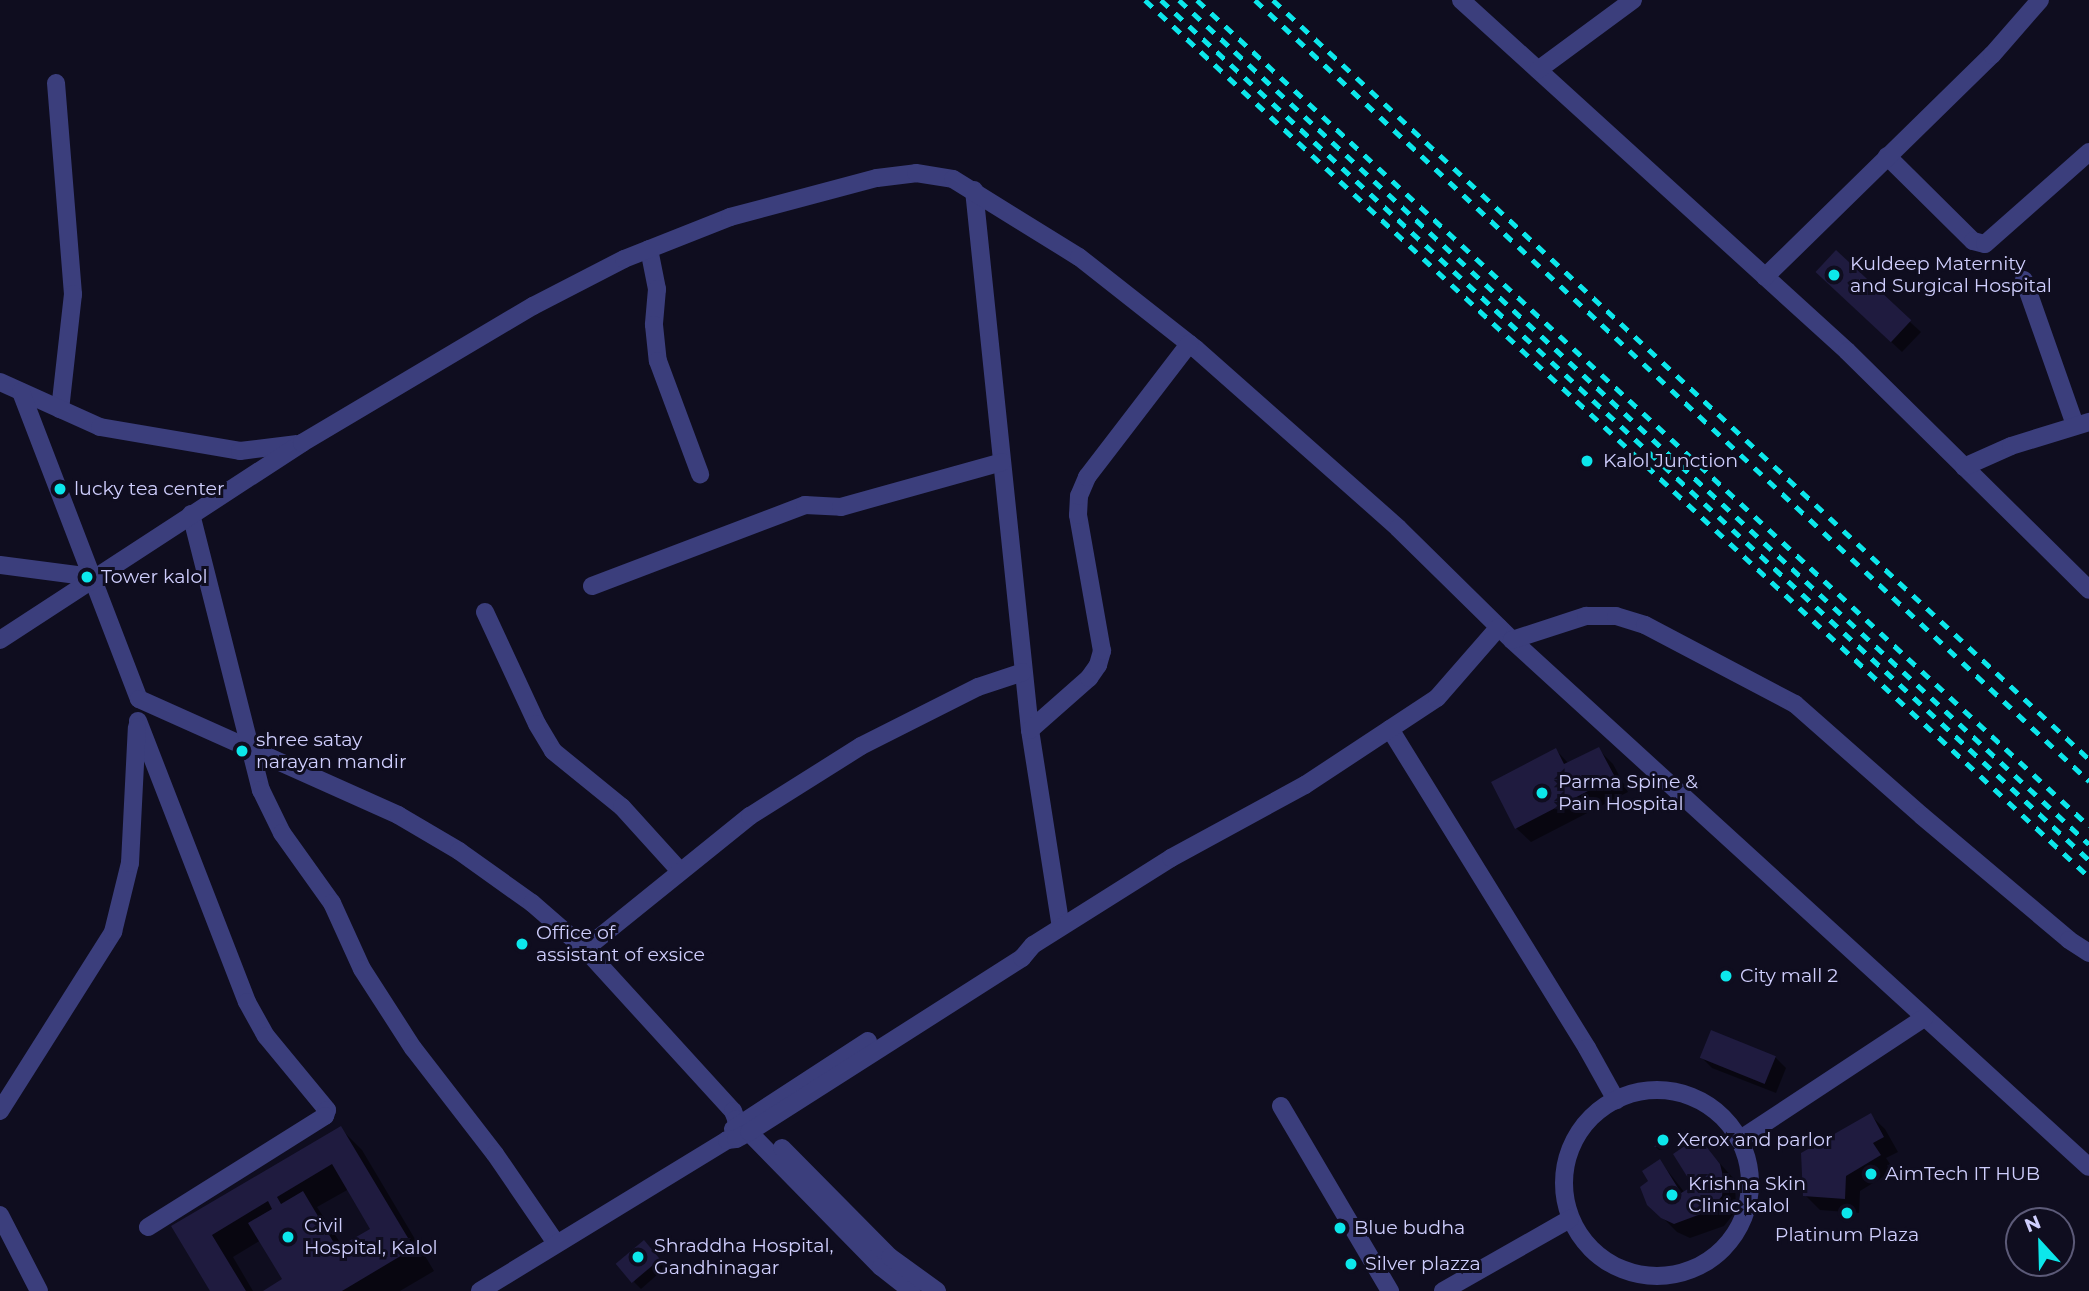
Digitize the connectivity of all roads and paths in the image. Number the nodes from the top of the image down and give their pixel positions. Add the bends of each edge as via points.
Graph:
1 (1461, 0) edge
2 (1633, 0) edge
3 (2040, 0) edge
4 (1538, 69) junction
5 (56, 83) dead end
6 (2089, 152) edge
7 (1887, 156) junction
8 (974, 190) junction
9 (649, 249) junction
10 (1765, 277) junction
11 (2024, 280) dead end
12 (1189, 344) junction
13 (0, 382) edge
14 (21, 391) junction
15 (60, 409) junction
16 (2082, 423) edge
17 (302, 443) junction
18 (1002, 462) junction
19 (1964, 467) junction
20 (700, 474) dead end
21 (191, 514) junction
22 (0, 565) edge
23 (92, 578) junction
24 (592, 586) dead end
25 (2089, 590) edge
26 (485, 612) dead end
27 (1499, 627) junction
28 (0, 640) edge
29 (1513, 640) junction
30 (1023, 673) junction
31 (139, 699) junction
32 (138, 721) junction
33 (1390, 729) junction
34 (1030, 730) junction
35 (253, 750) junction
36 (680, 871) junction
37 (1061, 927) junction
38 (585, 949) junction
39 (2089, 953) edge
40 (1923, 1018) junction
41 (1616, 1100) junction
42 (1282, 1106) dead end
43 (0, 1111) edge
44 (746, 1122) junction
45 (1739, 1140) junction
46 (2089, 1167) edge
47 (0, 1216) edge
48 (1570, 1219) junction
49 (148, 1227) dead end
50 (556, 1243) junction
51 (1675, 1283) edge
52 (39, 1291) edge
53 (480, 1291) edge
54 (912, 1291) edge
55 (937, 1291) edge
56 (1390, 1291) edge
57 (1443, 1291) edge

1 - 4 street
2 - 4 street
3 - 7 street via 1992,55
4 - 10 street
5 - 15 street via 73,294
6 - 7 street via 1985,244 1973,242
7 - 10 street
8 - 9 street via 934,175 896,175 730,218
8 - 12 street via 1079,257
8 - 18 street
9 - 17 street via 533,306
9 - 20 street via 657,289 654,325 658,360
10 - 19 street
11 - 16 street
12 - 27 street via 1398,528
12 - 34 street via 1087,477 1079,496 1078,515 1102,651 1089,678
13 - 14 street
14 - 15 street
14 - 23 street
15 - 17 street via 100,427 240,451
16 - 19 street
17 - 21 street
18 - 24 street via 841,507 805,505
18 - 30 street
19 - 25 street
21 - 23 street
21 - 35 street
22 - 23 street
23 - 28 street
23 - 31 street
26 - 36 street via 553,751 621,807
27 - 29 street
27 - 33 street via 1437,698
29 - 39 street via 1586,616 1615,616 1645,625 1796,704 1922,816
29 - 40 street
30 - 34 street
30 - 36 street via 978,687 862,746 750,816
31 - 32 street
31 - 35 street
32 - 43 street via 130,863 113,932
32 - 49 street via 247,1002 266,1036 327,1110 325,1116
33 - 37 street via 1305,785 1171,858
33 - 41 street
34 - 37 street
35 - 38 street via 398,815 459,850
35 - 50 street via 261,790 282,833 332,903 362,969 413,1048
36 - 38 street
37 - 44 street via 1033,944 1022,958
38 - 44 street
40 - 45 street
40 - 46 street
41 - 45 street via 1647,1091 1678,1093 1708,1105
41 - 48 street via 1587,1123 1568,1154 1564,1198
42 - 56 street
44 - 50 street via 736,1139 727,1140
44 - 54 street via 881,1267
44 - 55 street via 823,1186 890,1257
45 - 51 street via 1751,1185 1745,1217 1728,1244
47 - 52 street
48 - 51 street via 1587,1246 1612,1266
48 - 57 street
50 - 53 street

